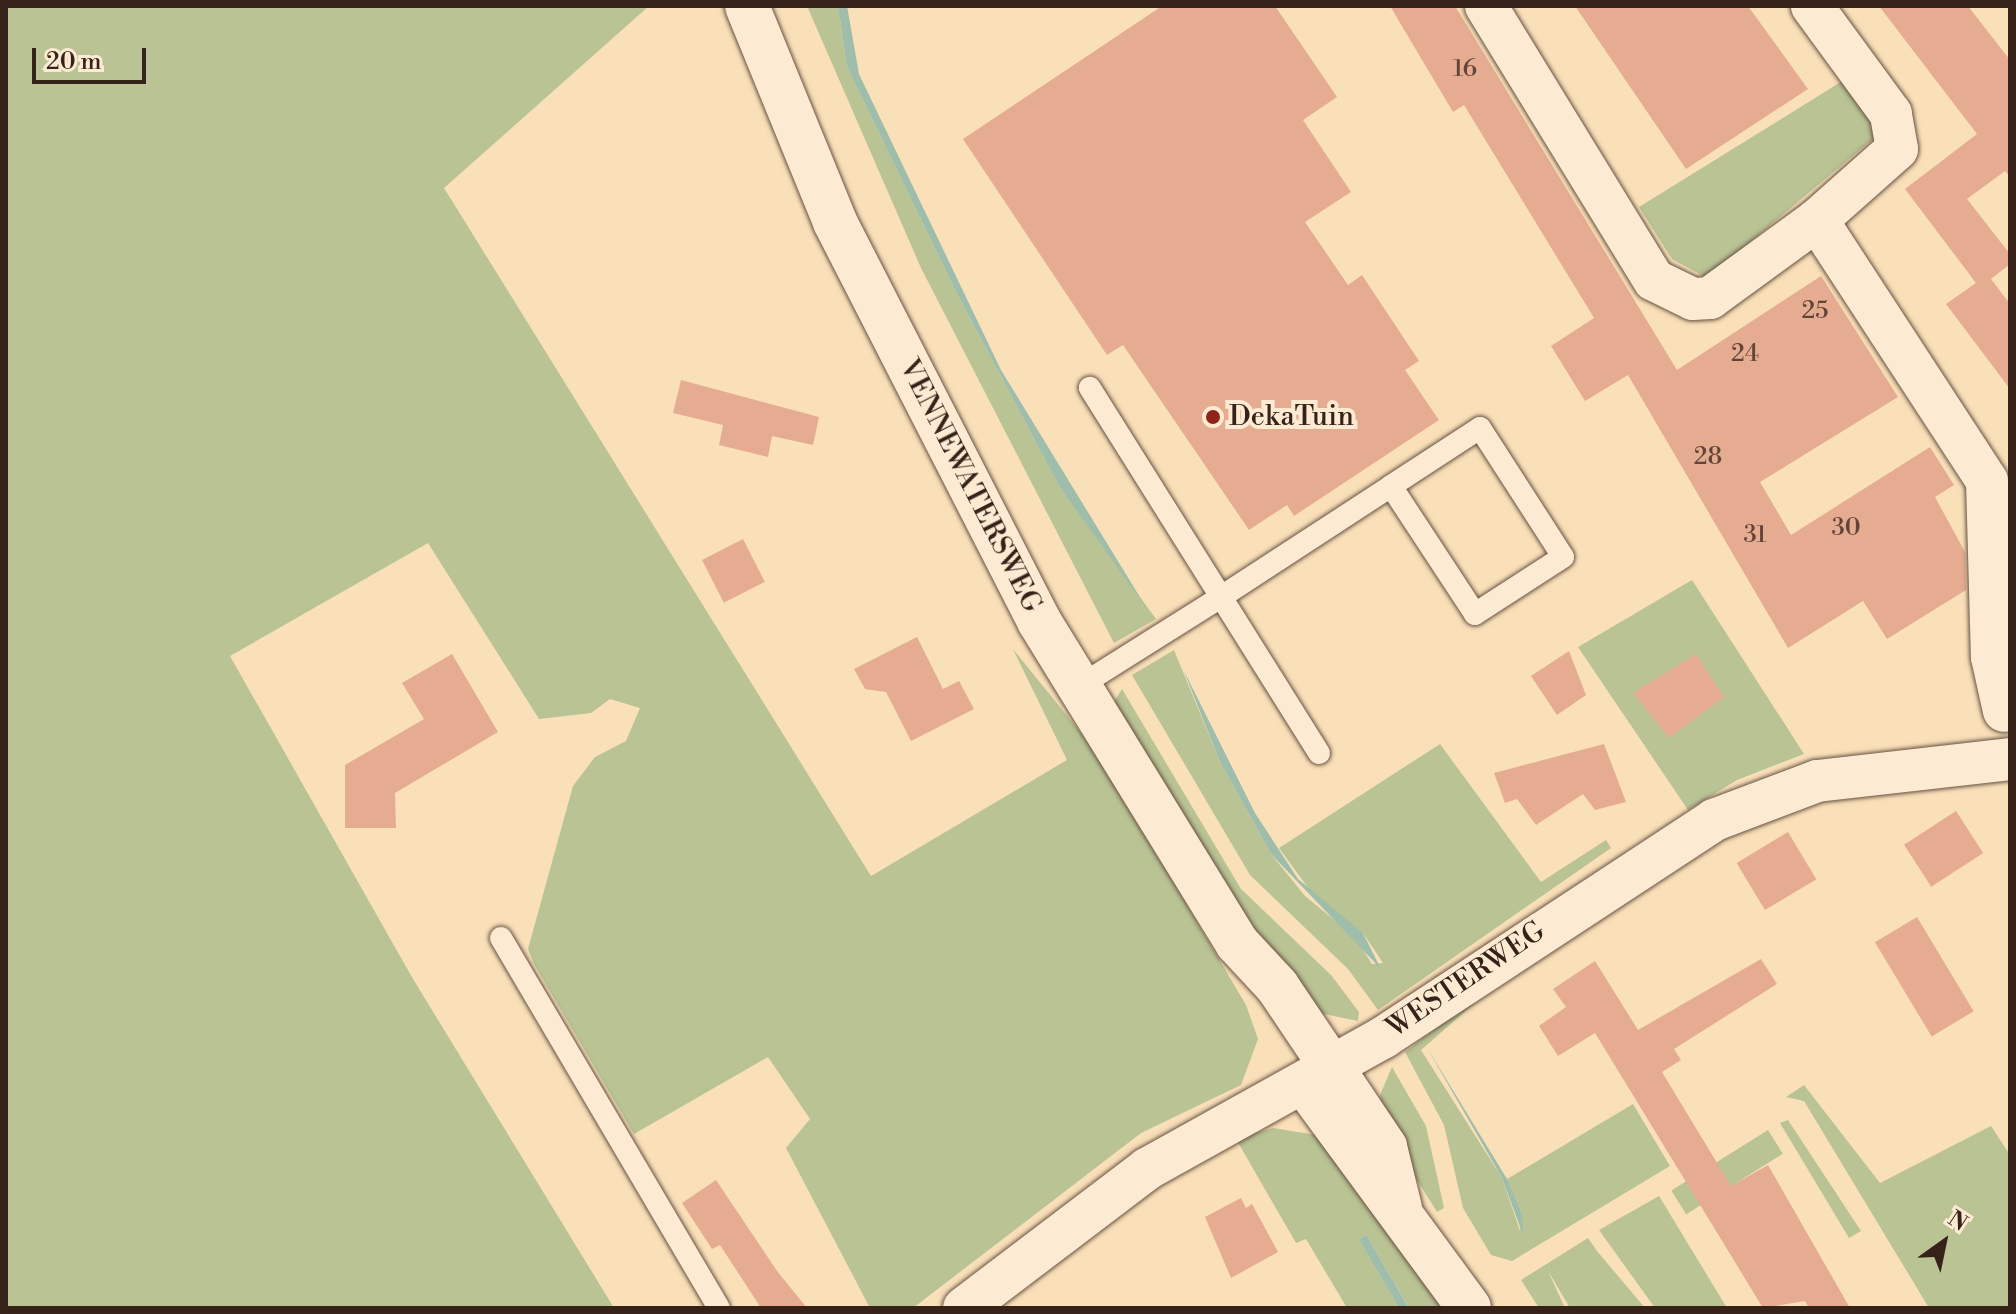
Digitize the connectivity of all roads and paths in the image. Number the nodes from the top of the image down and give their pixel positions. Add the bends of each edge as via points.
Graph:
1 (747, 6) edge
2 (1486, 6) edge
3 (1812, 6) edge
4 (1817, 220) junction
5 (1090, 388) dead end
6 (1391, 486) junction
7 (1221, 597) junction
8 (1078, 687) junction
9 (2004, 711) dead end
10 (1319, 753) dead end
11 (2010, 759) edge
12 (501, 938) dead end
13 (1318, 1076) junction
14 (719, 1308) edge
15 (964, 1308) edge
16 (1469, 1308) edge

1 - 8 street, VENNEWATERSWEG via 835,222
2 - 4 street via 1654,280 1675,295 1710,298
3 - 4 street via 1899,130 1883,167
4 - 9 street via 1987,481 1992,657
5 - 7 lane
6 - 6 lane via 1480,428 1563,557 1475,614
6 - 7 lane
7 - 8 lane
7 - 10 lane
8 - 13 street, VENNEWATERSWEG via 1237,943 1277,986
11 - 13 street, WESTERWEG via 1895,767 1754,799 1569,909
12 - 14 lane
13 - 15 street, WESTERWEG via 1147,1169
13 - 16 street, VENNEWATERSWEG via 1392,1158 1400,1208

